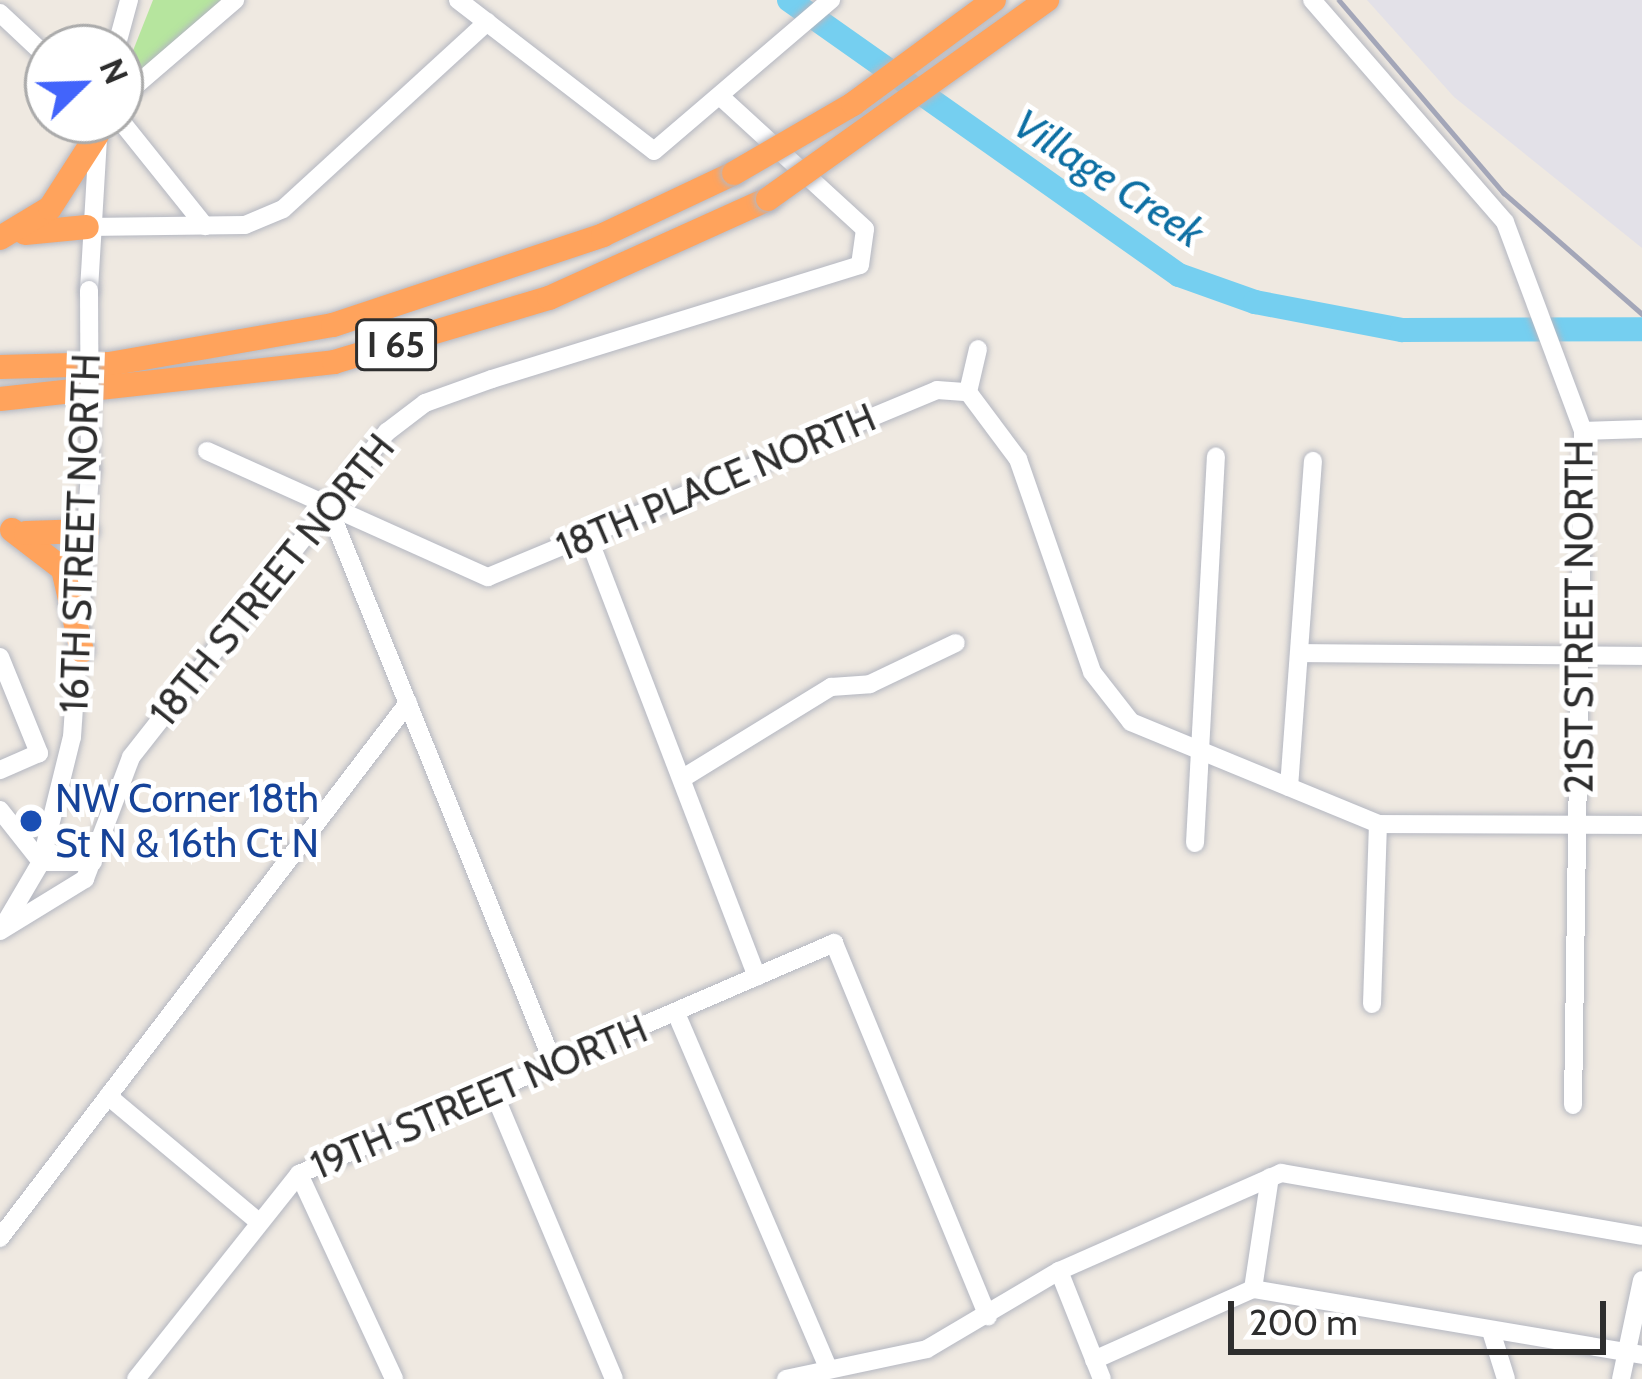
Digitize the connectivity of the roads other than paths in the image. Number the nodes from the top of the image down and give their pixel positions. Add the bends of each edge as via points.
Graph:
1 (235, 0) edge
2 (458, 0) edge
3 (832, 0) edge
4 (994, 0) edge
5 (1047, 0) edge
6 (1312, 0) edge
7 (0, 13) edge
8 (487, 22) junction
9 (24, 36) edge
10 (144, 78) edge
11 (723, 99) junction
12 (88, 144) edge
13 (96, 144) edge
14 (139, 144) edge
15 (205, 226) junction
16 (87, 227) junction
17 (0, 239) edge
18 (977, 349) dead end
19 (0, 367) edge
20 (968, 392) junction
21 (0, 399) edge
22 (1642, 429) edge
23 (1583, 430) junction
24 (207, 451) dead end
25 (1216, 457) dead end
26 (1312, 461) dead end
27 (328, 506) junction
28 (6, 528) edge
29 (87, 531) junction
30 (587, 534) junction
31 (956, 644) dead end
32 (82, 651) junction
33 (1301, 653) junction
34 (1578, 656) junction
35 (1642, 656) edge
36 (0, 658) edge
37 (407, 703) junction
38 (1207, 753) junction
39 (0, 770) edge
40 (683, 778) junction
41 (1288, 787) junction
42 (0, 810) edge
43 (1378, 824) junction
44 (1642, 825) edge
45 (1577, 826) junction
46 (1195, 843) dead end
47 (97, 860) junction
48 (41, 862) junction
49 (0, 931) edge
50 (757, 977) junction
51 (1372, 1004) dead end
52 (676, 1013) junction
53 (554, 1065) junction
54 (493, 1091) junction
55 (108, 1096) junction
56 (1573, 1105) dead end
57 (299, 1174) junction
58 (1270, 1177) junction
59 (255, 1219) junction
60 (1642, 1236) edge
61 (0, 1238) edge
62 (1058, 1271) junction
63 (1642, 1280) edge
64 (1253, 1289) junction
65 (988, 1317) junction
66 (1491, 1331) junction
67 (1635, 1354) edge
68 (827, 1366) junction
69 (1098, 1370) edge
70 (136, 1379) edge
71 (394, 1379) edge
72 (614, 1379) edge
73 (786, 1379) edge
74 (1506, 1379) edge
75 (1621, 1379) edge

1 - 10 street
2 - 8 street
3 - 11 street
4 - 19 highway, I 65, bridge via 853,104 604,236 333,326 109,364
5 - 21 highway, I 65, bridge via 768,199 549,298 334,362
6 - 23 street, 21ST STREET NORTH via 1470,173 1541,307
7 - 9 street
8 - 11 street via 666,151
8 - 15 street via 283,208
11 - 27 street, 18TH STREET NORTH via 865,230 869,253 846,271 425,403
12 - 17 highway via 50,208
13 - 16 street, 16TH STREET NORTH
14 - 15 street
15 - 16 street
16 - 17 highway via 51,224
16 - 29 street, 16TH STREET NORTH, bridge
18 - 20 street
20 - 30 street, 18TH PLACE NORTH via 937,390
20 - 38 street via 1018,459 1091,672 1122,715
22 - 23 street
23 - 34 street, 21ST STREET NORTH
24 - 27 street, 18TH PLACE NORTH
25 - 38 street
26 - 33 street
27 - 30 street, 18TH PLACE NORTH via 488,577
27 - 37 street
27 - 47 street, 18TH STREET NORTH via 131,757
28 - 29 highway
28 - 32 highway via 63,569
29 - 32 street, 16TH STREET NORTH
30 - 40 street
31 - 40 street via 870,684 831,687
32 - 48 street, 16TH STREET NORTH
33 - 34 street
33 - 41 street
34 - 35 street
34 - 45 street, 21ST STREET NORTH
36 - 39 street via 39,753
37 - 53 street
37 - 55 street
38 - 41 street
38 - 46 street
40 - 50 street
41 - 43 street
42 - 48 street
43 - 45 street
43 - 51 street
44 - 45 street
45 - 56 street, 21ST STREET NORTH
47 - 48 street via 76,870
47 - 49 street, 18TH STREET NORTH via 43,912
48 - 49 street, 16TH STREET NORTH
50 - 52 street, 19TH STREET NORTH
50 - 65 street, 19TH STREET NORTH via 834,943
52 - 53 street, 19TH STREET NORTH
52 - 68 street
53 - 54 street, 19TH STREET NORTH
54 - 57 street, 19TH STREET NORTH
54 - 72 street
55 - 59 street
55 - 61 street
57 - 59 street, 19TH STREET NORTH
57 - 71 street
58 - 60 street via 1300,1170
58 - 62 street
58 - 64 street
59 - 70 street, 19TH STREET NORTH
62 - 65 street
62 - 69 street
63 - 67 street
64 - 66 street
64 - 69 street
65 - 68 street via 927,1349
66 - 67 street
66 - 74 street
67 - 75 street
68 - 73 street

